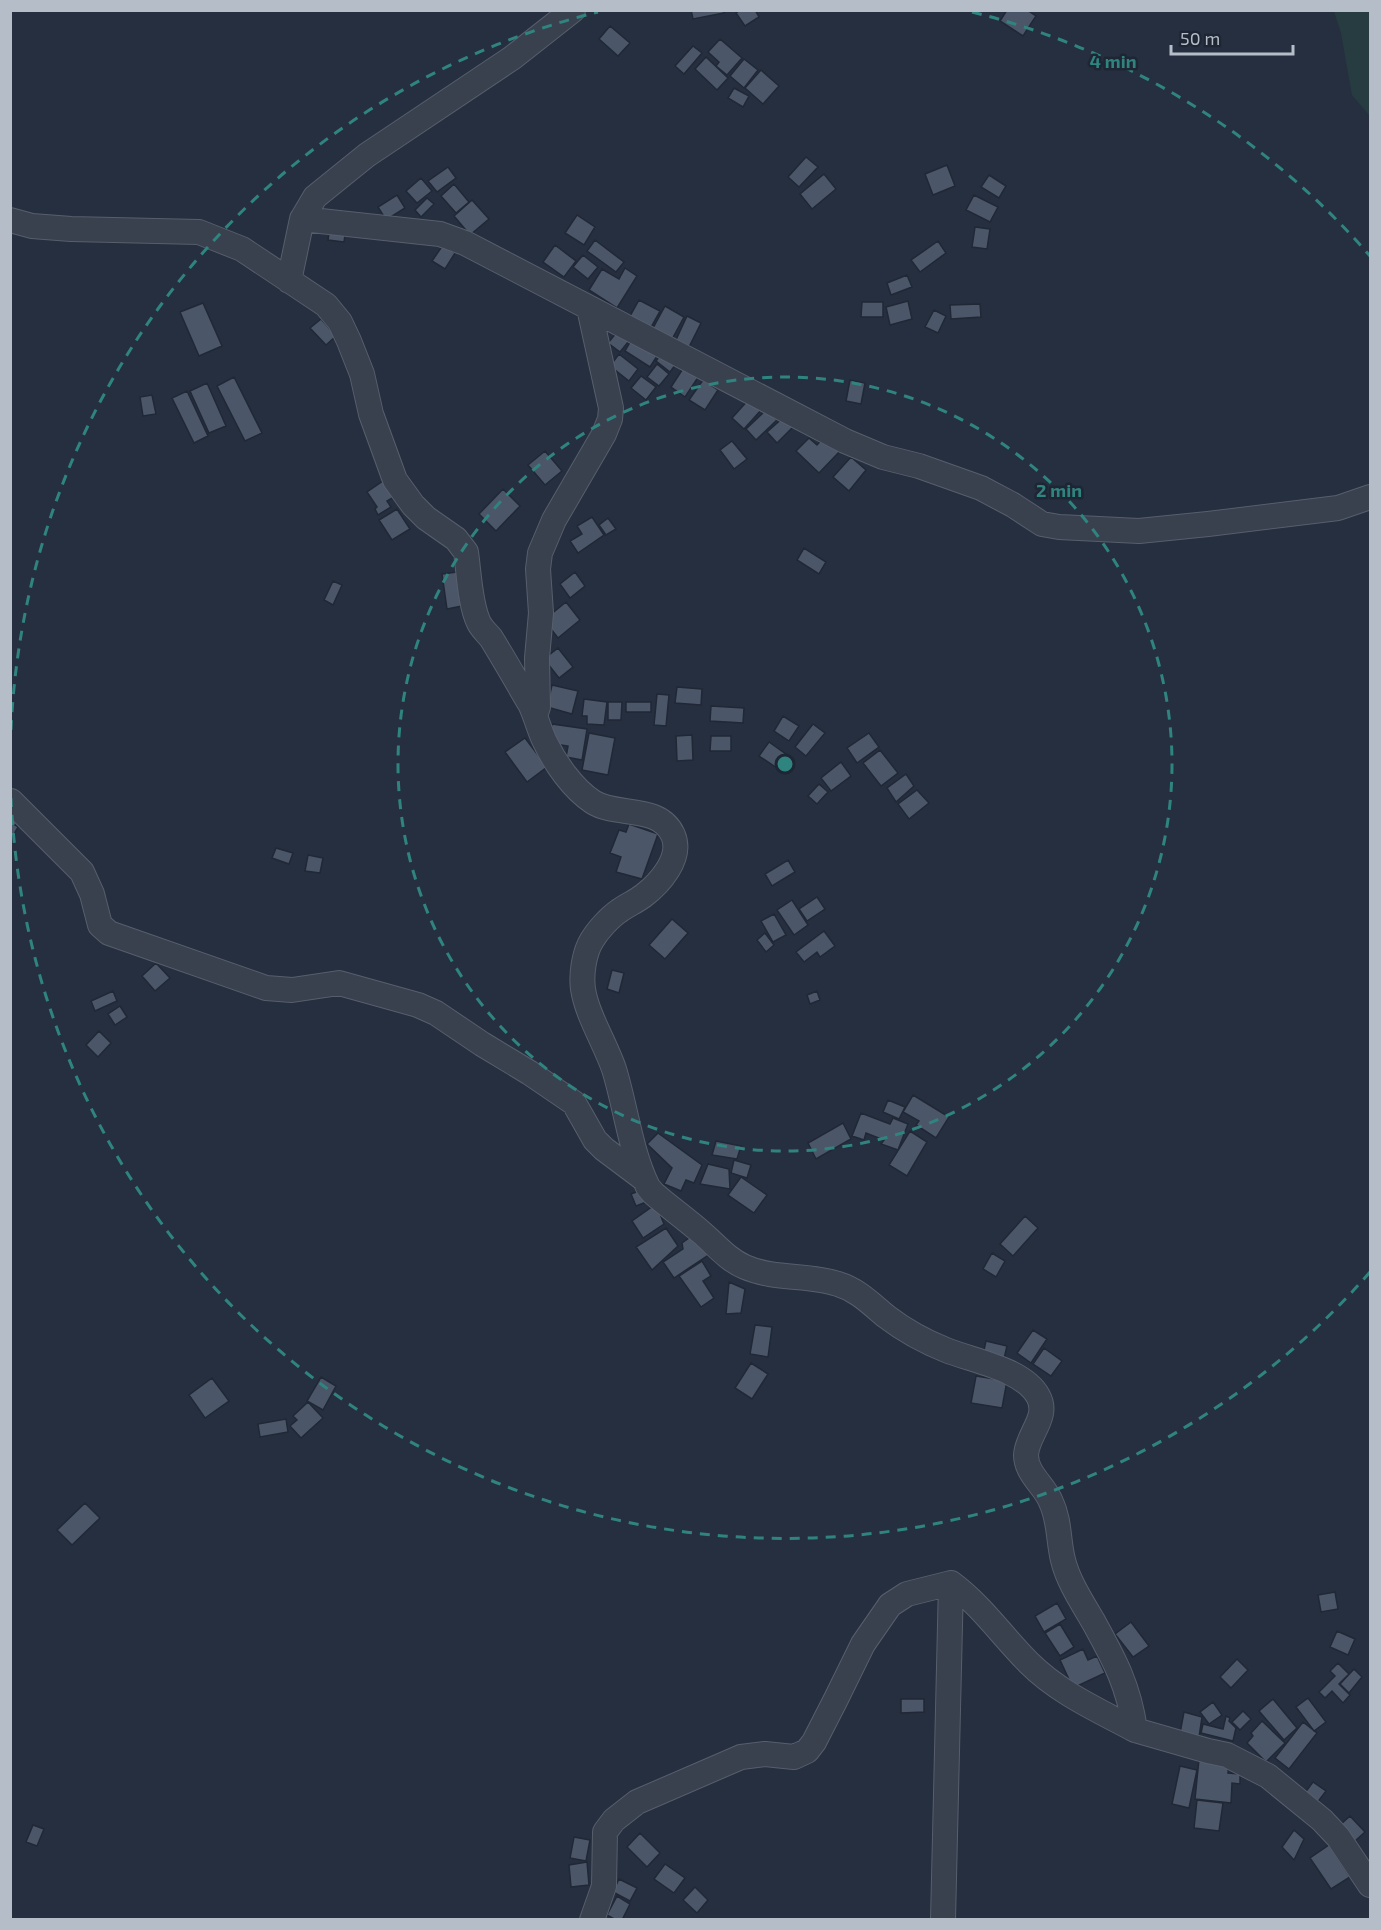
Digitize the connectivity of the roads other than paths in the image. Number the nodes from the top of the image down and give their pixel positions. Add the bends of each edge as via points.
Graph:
1 (573, 10) edge
2 (10, 219) edge
3 (302, 219) junction
4 (289, 281) junction
5 (589, 308) junction
6 (1371, 496) edge
7 (535, 716) junction
8 (10, 801) edge
9 (644, 1179) junction
10 (951, 1583) junction
11 (1135, 1730) junction
12 (1371, 1885) edge
13 (592, 1920) edge
14 (943, 1920) edge

1 - 3 street via 512,58 368,155 315,197
2 - 4 street via 32,226 71,229 199,232 242,249
3 - 4 street
3 - 5 street via 440,234 490,255
4 - 7 street via 326,305 340,322 362,374 371,414 395,480 426,518 462,545 480,624
5 - 6 street via 845,441 981,488 1042,524 1139,531 1338,508
5 - 7 street via 610,418 540,553
7 - 9 street via 553,757 583,794 602,807 630,810 661,821 674,837 675,852 660,880 617,912 591,941 584,959 586,1002 614,1071
8 - 9 street via 82,872 100,925 109,933 266,988 292,990 339,983 436,1013 574,1103 595,1140
9 - 11 street via 653,1193 743,1266 774,1275 838,1284 860,1294 915,1335 1009,1372 1029,1384 1042,1404 1026,1457 1057,1518 1063,1560 1079,1598 1127,1689
10 - 11 street via 968,1595 1030,1664 1066,1693
10 - 13 street via 907,1594 890,1605 863,1644 807,1751 794,1757 741,1756 637,1802 614,1820 605,1832 604,1886
10 - 14 street
11 - 12 street via 1227,1755 1268,1776 1322,1820

